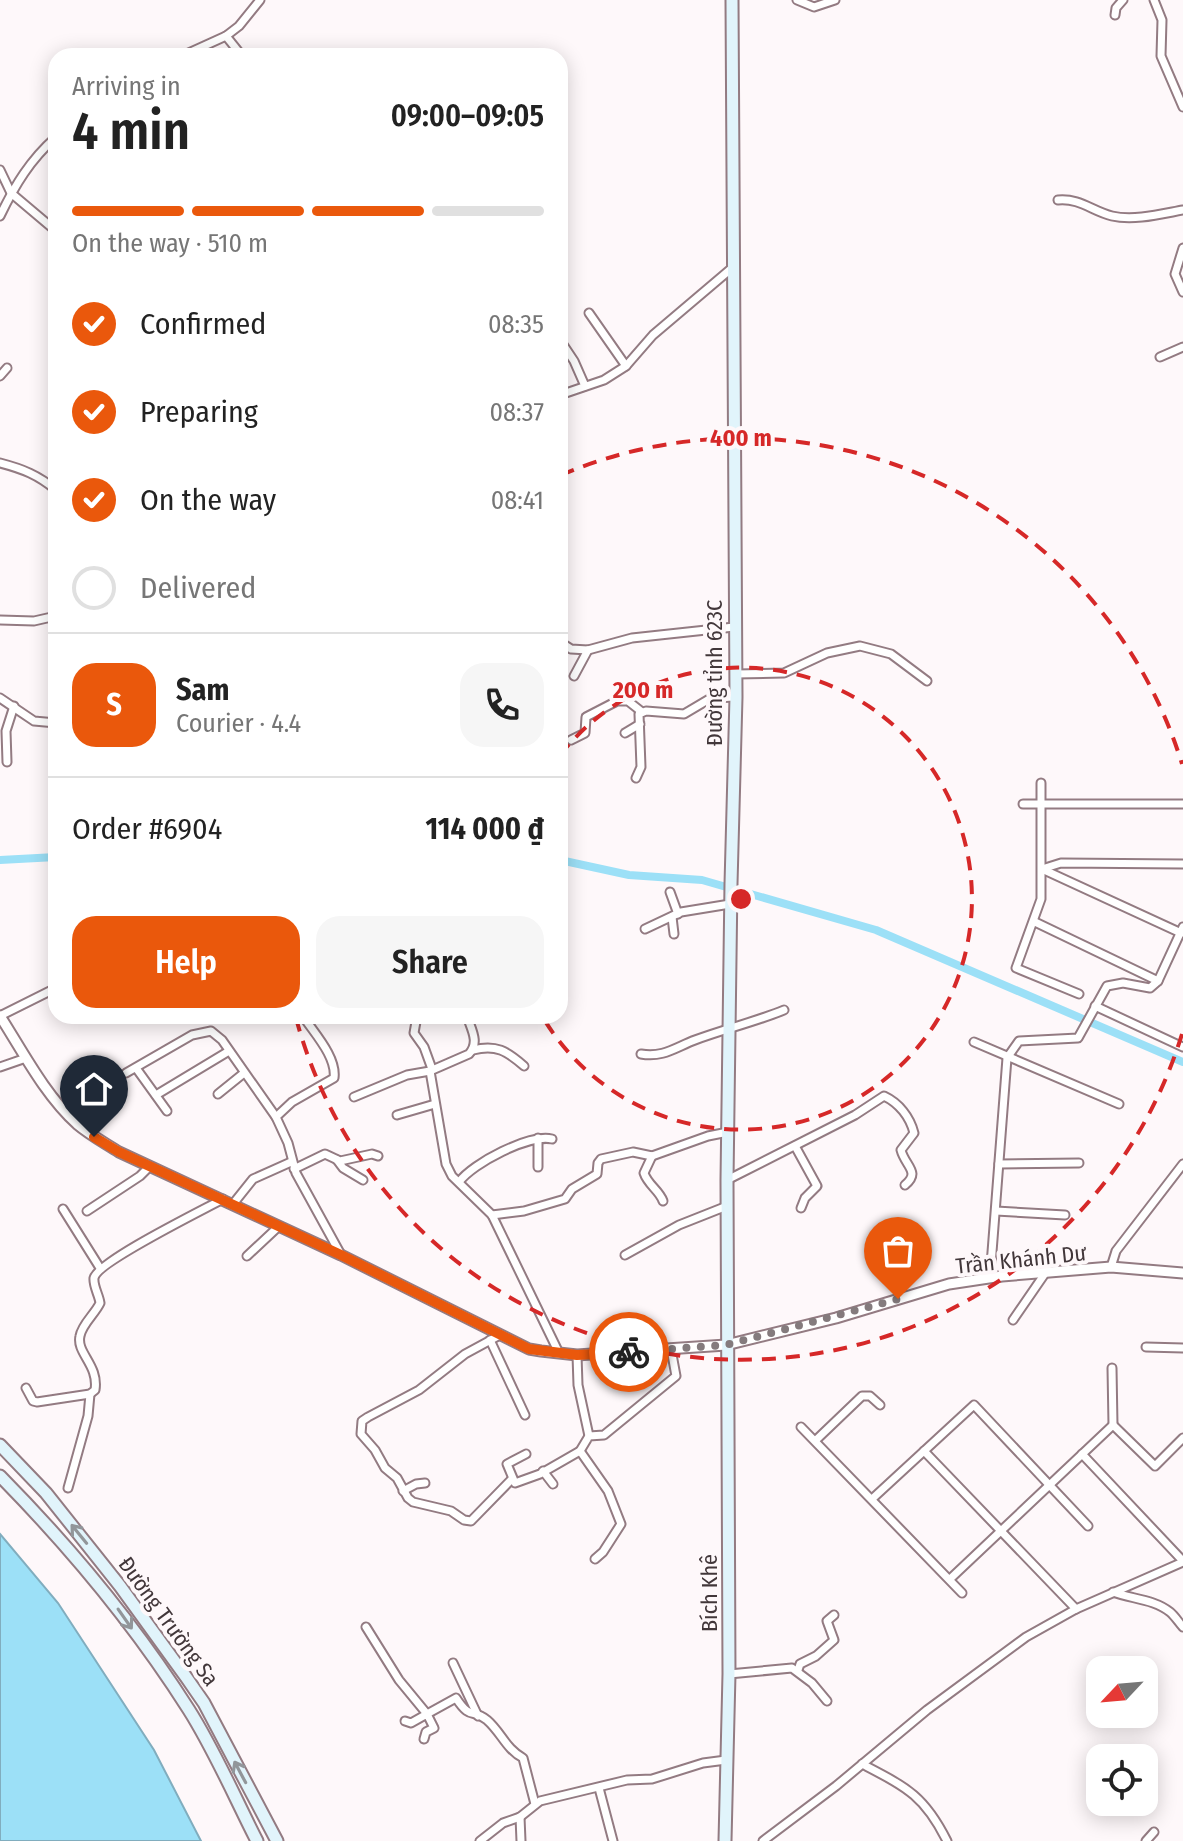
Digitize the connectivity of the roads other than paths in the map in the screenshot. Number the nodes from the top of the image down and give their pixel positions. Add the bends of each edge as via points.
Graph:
1 (260, 0) edge
2 (732, 0) edge
3 (797, 0) edge
4 (835, 0) edge
5 (1123, 0) edge
6 (1154, 0) edge
7 (1115, 15) dead end
8 (226, 36) junction
9 (200, 48) edge
10 (236, 48) edge
11 (1183, 107) edge
12 (48, 144) edge
13 (0, 170) edge
14 (11, 193) junction
15 (1058, 200) dead end
16 (1183, 210) edge
17 (0, 216) edge
18 (48, 224) edge
19 (1183, 248) edge
20 (732, 268) junction
21 (1183, 292) edge
22 (589, 313) dead end
23 (1183, 347) edge
24 (568, 352) edge
25 (1160, 357) dead end
26 (626, 366) junction
27 (7, 368) dead end
28 (0, 376) edge
29 (585, 386) junction
30 (568, 392) edge
31 (0, 463) edge
32 (48, 483) edge
33 (48, 618) edge
34 (0, 620) edge
35 (734, 627) junction
36 (568, 647) edge
37 (588, 650) junction
38 (735, 674) junction
39 (574, 676) dead end
40 (927, 681) dead end
41 (736, 697) junction
42 (0, 698) edge
43 (14, 706) junction
44 (642, 712) junction
45 (48, 722) edge
46 (640, 724) junction
47 (625, 733) dead end
48 (571, 740) dead end
49 (7, 762) dead end
50 (636, 778) dead end
51 (1041, 783) dead end
52 (1023, 804) dead end
53 (1041, 804) junction
54 (1183, 804) edge
55 (1183, 864) edge
56 (1042, 869) junction
57 (670, 892) dead end
58 (730, 904) junction
59 (675, 915) junction
60 (1035, 922) junction
61 (645, 929) dead end
62 (1182, 931) edge
63 (674, 934) dead end
64 (1158, 981) junction
65 (48, 992) edge
66 (1079, 994) dead end
67 (1095, 1006) junction
68 (784, 1010) dead end
69 (0, 1016) edge
70 (308, 1024) edge
71 (416, 1024) edge
72 (470, 1024) edge
73 (730, 1030) junction
74 (974, 1042) dead end
75 (1183, 1047) edge
76 (473, 1050) junction
77 (229, 1051) junction
78 (641, 1054) dead end
79 (26, 1058) junction
80 (1007, 1058) junction
81 (524, 1066) dead end
82 (0, 1067) edge
83 (136, 1068) junction
84 (431, 1070) junction
85 (126, 1073) dead end
86 (244, 1073) junction
87 (218, 1094) dead end
88 (156, 1095) junction
89 (354, 1097) dead end
90 (435, 1104) junction
91 (1119, 1104) dead end
92 (167, 1111) dead end
93 (397, 1115) dead end
94 (276, 1117) junction
95 (728, 1132) junction
96 (538, 1138) junction
97 (552, 1139) dead end
98 (795, 1146) junction
99 (378, 1156) dead end
100 (652, 1156) junction
101 (337, 1160) junction
102 (1079, 1163) dead end
103 (999, 1164) junction
104 (1183, 1164) edge
105 (150, 1166) junction
106 (293, 1166) junction
107 (538, 1167) dead end
108 (363, 1180) dead end
109 (727, 1180) junction
110 (459, 1182) junction
111 (905, 1185) dead end
112 (223, 1199) junction
113 (663, 1201) dead end
114 (233, 1204) junction
115 (728, 1206) junction
116 (801, 1208) dead end
117 (63, 1209) dead end
118 (87, 1211) dead end
119 (996, 1211) junction
120 (492, 1215) junction
121 (1065, 1215) dead end
122 (278, 1227) junction
123 (341, 1255) junction
124 (625, 1255) dead end
125 (247, 1256) dead end
126 (1111, 1267) junction
127 (100, 1268) junction
128 (1046, 1272) junction
129 (1183, 1273) edge
130 (990, 1278) junction
131 (1013, 1320) dead end
132 (495, 1338) junction
133 (726, 1345) junction
134 (1146, 1347) dead end
135 (1183, 1348) edge
136 (671, 1349) junction
137 (609, 1352) junction
138 (559, 1353) junction
139 (577, 1355) junction
140 (1112, 1368) dead end
141 (623, 1380) dead end
142 (26, 1388) dead end
143 (90, 1394) junction
144 (880, 1405) dead end
145 (525, 1415) dead end
146 (1113, 1425) junction
147 (801, 1427) dead end
148 (589, 1436) junction
149 (1183, 1438) edge
150 (816, 1440) junction
151 (0, 1445) edge
152 (580, 1451) junction
153 (924, 1451) junction
154 (526, 1454) dead end
155 (1082, 1454) junction
156 (543, 1471) junction
157 (0, 1476) edge
158 (512, 1479) junction
159 (425, 1483) dead end
160 (553, 1484) dead end
161 (1049, 1485) junction
162 (68, 1488) dead end
163 (403, 1491) junction
164 (872, 1499) junction
165 (1088, 1526) dead end
166 (1000, 1531) junction
167 (595, 1559) dead end
168 (1183, 1562) edge
169 (950, 1579) junction
170 (1113, 1592) junction
171 (962, 1593) dead end
172 (1076, 1609) junction
173 (834, 1615) dead end
174 (366, 1627) dead end
175 (1183, 1627) edge
176 (453, 1663) dead end
177 (798, 1670) junction
178 (729, 1674) junction
179 (827, 1701) dead end
180 (204, 1703) junction
181 (190, 1712) junction
182 (427, 1714) junction
183 (478, 1716) junction
184 (405, 1721) dead end
185 (424, 1739) dead end
186 (726, 1760) junction
187 (862, 1764) junction
188 (599, 1788) junction
189 (535, 1804) junction
190 (520, 1817) junction
191 (1154, 1832) dead end
192 (257, 1841) edge
193 (277, 1841) edge
194 (480, 1841) edge
195 (521, 1841) edge
196 (613, 1841) edge
197 (725, 1841) edge
198 (763, 1841) edge
199 (947, 1841) edge
200 (1146, 1841) edge

1 - 8 street
2 - 20 main road, Đường tỉnh 623C
3 - 4 street via 814,7
5 - 7 street
6 - 11 street via 1162,20 1161,56
8 - 9 street
8 - 10 street
12 - 14 street
13 - 14 street
14 - 17 street
14 - 18 street
15 - 16 street via 1079,201 1116,217
19 - 21 street via 1175,274
20 - 26 street via 653,335
20 - 35 main road, Đường tỉnh 623C
22 - 26 street
23 - 25 street
24 - 29 street
26 - 29 street
27 - 28 street
29 - 30 street
31 - 32 street via 28,470
33 - 34 street
35 - 37 street via 623,640
35 - 38 main road, Đường tỉnh 623C
36 - 37 street
37 - 39 street
38 - 40 street via 784,673 827,653 860,646 891,654
38 - 41 main road, Đường tỉnh 623C
41 - 44 street via 711,698 684,714
41 - 58 main road, Đường tỉnh 623C
42 - 43 street
43 - 45 street via 34,721
43 - 49 street via 6,731
44 - 46 street
44 - 48 street via 633,703 617,701 586,717 585,733
46 - 47 street
46 - 50 street via 641,767
51 - 53 street
52 - 53 street
53 - 54 street
53 - 56 street
55 - 56 street via 1061,863
56 - 60 street
56 - 62 street
57 - 59 street
58 - 59 street
58 - 73 main road, Đường tỉnh 623C
59 - 61 street
59 - 63 street
60 - 64 street
60 - 66 street via 1016,968
62 - 64 street
64 - 67 street via 1150,988 1107,986
65 - 69 street
67 - 75 street
67 - 80 street via 1078,1038 1019,1041
68 - 73 street
69 - 79 street, Trần Khánh Dư
70 - 94 street via 329,1056 334,1078
71 - 84 street via 414,1033
72 - 76 street
73 - 78 street via 666,1053
73 - 95 main road, Đường tỉnh 623C
74 - 80 street
76 - 81 street via 499,1048
76 - 84 street
77 - 83 street via 216,1034 206,1032
77 - 86 street
77 - 88 street
79 - 82 street
79 - 105 street, Trần Khánh Dư via 76,1124
80 - 91 street
80 - 103 street
83 - 85 street
83 - 88 street
84 - 89 street
84 - 90 street
86 - 87 street
86 - 94 street
88 - 92 street
90 - 93 street
90 - 110 street via 446,1164
94 - 106 street
95 - 100 street
95 - 109 main road, Đường tỉnh 623C
96 - 97 street
96 - 107 street
96 - 110 street via 500,1154
98 - 109 street
98 - 111 street via 888,1097 904,1111 914,1133 901,1150 913,1174
98 - 116 street via 817,1186
99 - 101 street
100 - 113 street via 644,1173
100 - 120 street via 633,1152 604,1157 597,1174 565,1199
101 - 106 street via 325,1154
101 - 108 street
102 - 103 street
103 - 119 street
104 - 126 street via 1116,1251
105 - 112 street, Trần Khánh Dư
105 - 118 street
106 - 114 street via 253,1179
106 - 123 street
109 - 115 main road, Đường tỉnh 623C
110 - 120 street
112 - 114 street, Trần Khánh Dư
112 - 127 street
114 - 122 street, Trần Khánh Dư
115 - 124 street
115 - 133 main road, Đường tỉnh 623C
117 - 127 street
119 - 121 street
119 - 130 street
120 - 138 street
122 - 123 street, Trần Khánh Dư
122 - 125 street
123 - 132 street, Trần Khánh Dư
126 - 128 street, Trần Khánh Dư
126 - 129 street, Trần Khánh Dư
127 - 143 street via 94,1278 100,1303 80,1336 80,1347 97,1378
128 - 130 street, Trần Khánh Dư
128 - 131 street
130 - 133 street, Trần Khánh Dư via 949,1284
132 - 138 street, Trần Khánh Dư
132 - 145 street
132 - 163 street via 362,1421 361,1434
133 - 136 street, Trần Khánh Dư
133 - 178 main road, Bích Khê
134 - 135 street
136 - 137 street, Trần Khánh Dư
136 - 148 street via 676,1376 604,1435
137 - 139 street, Trần Khánh Dư
137 - 141 street
138 - 139 street, Trần Khánh Dư
139 - 148 street
140 - 146 street
142 - 143 street via 37,1402
143 - 162 street
144 - 150 street via 862,1396
146 - 149 street via 1155,1466
146 - 155 street
147 - 150 street
148 - 152 street
150 - 164 street
180 -> 151 main road, Đường Trường Sa via 120,1586
152 - 156 street
152 - 167 street via 608,1491 621,1524
153 - 161 street via 974,1405
153 - 164 street
153 - 166 street
154 - 158 street via 507,1464
155 - 161 street
155 - 168 street
156 - 158 street via 515,1483
156 - 160 street
157 -> 181 main road, Đường Trường Sa via 108,1595
158 - 163 street via 471,1521 413,1502
159 - 163 street
161 - 165 street
161 - 166 street
164 - 169 street
166 - 169 street
166 - 172 street
168 - 170 street
169 - 171 street
170 - 172 street
170 - 175 street via 1147,1600 1169,1611
172 - 187 street via 981,1669
173 - 177 street via 827,1621 834,1640
174 - 182 street
176 - 183 street
177 - 178 street
177 - 179 street
178 - 186 main road, Bích Khê
180 - 181 main road
193 -> 180 main road, Đường Trường Sa
181 - 192 main road, Đường Trường Sa
182 - 183 street via 456,1698 465,1712
182 - 184 street
182 - 185 street via 434,1728
183 - 189 street via 523,1758
186 - 188 street
186 - 197 main road, Bích Khê
187 - 198 street
187 - 199 street via 901,1784 926,1805
188 - 189 street
188 - 196 street
189 - 190 street
190 - 194 street
190 - 195 street
191 - 200 street

